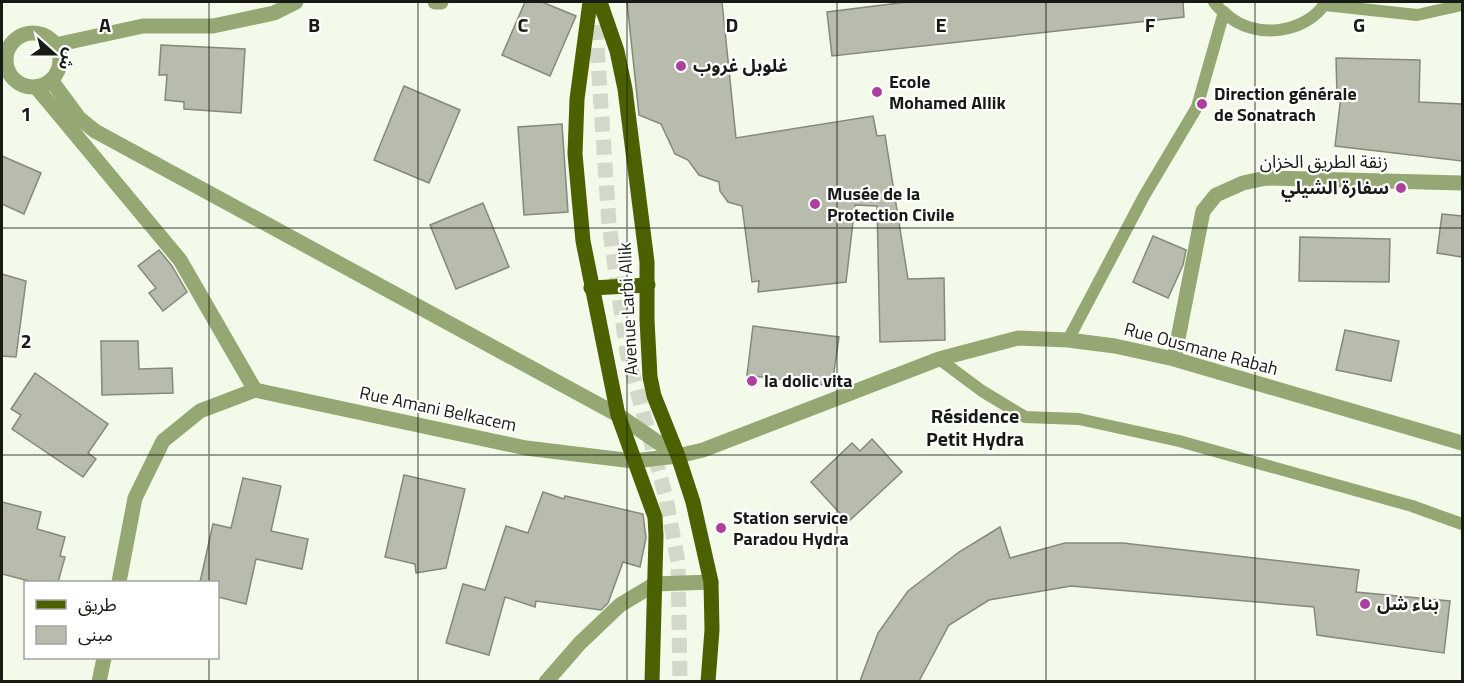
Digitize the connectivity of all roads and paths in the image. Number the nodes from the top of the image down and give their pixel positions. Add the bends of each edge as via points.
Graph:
1 (296, 2) edge
2 (435, 2) edge
3 (441, 2) edge
4 (590, 2) edge
5 (600, 2) edge
6 (1214, 2) edge
7 (1325, 3) edge
8 (1462, 5) edge
9 (1224, 12) junction
10 (6, 44) edge
11 (55, 45) junction
12 (4, 62) edge
13 (51, 80) junction
14 (36, 87) junction
15 (1462, 183) edge
16 (648, 285) junction
17 (591, 288) junction
18 (1068, 340) junction
19 (939, 359) junction
20 (1174, 359) junction
21 (255, 390) junction
22 (858, 391) joint
23 (618, 416) junction
24 (1462, 443) edge
25 (678, 456) junction
26 (633, 461) junction
27 (1462, 524) edge
28 (119, 581) edge
29 (711, 582) junction
30 (655, 585) junction
31 (104, 659) edge
32 (99, 681) edge
33 (546, 681) edge
34 (652, 681) edge
35 (708, 681) edge

1 - 11 street via 274,13 213,26 143,26
2 - 3 street
4 - 17 main road, Avenue Larbi Allik via 577,99 575,154
5 - 16 main road, Avenue Larbi Allik via 625,89
6 - 9 lane
7 - 8 lane via 1417,15
7 - 9 lane via 1304,23 1281,30 1257,30 1234,21
9 - 18 lane via 1197,107 1144,196
10 - 11 street via 33,33
10 - 12 street
11 - 13 street via 60,60
12 - 14 street via 16,81
13 - 14 street
13 - 23 street via 79,118 95,131
14 - 21 street via 180,260
15 - 20 street, زنقة الطريق الخزان via 1266,178 1216,195 1203,211
16 - 17 main road
16 - 25 main road, Avenue Larbi Allik via 650,377
17 - 23 main road, Avenue Larbi Allik
18 - 19 street, Rue Ousmane Rabah via 1018,338
18 - 20 street, Rue Ousmane Rabah
19 - 22 street, Rue Ousmane Rabah
19 - 27 lane via 1025,417 1079,419 1179,441 1412,506
20 - 24 street, Rue Ousmane Rabah
21 - 26 street, Rue Amani Belkacem via 526,448
21 - 28 street via 200,411 163,441 135,498
22 - 25 street, Rue Amani Belkacem
23 - 25 street
23 - 26 main road, Avenue Larbi Allik
25 - 26 street, Rue Amani Belkacem
25 - 29 main road, Avenue Larbi Allik
26 - 30 main road, Avenue Larbi Allik via 655,517
29 - 30 street
29 - 35 main road, Avenue Larbi Allik
30 - 33 street via 620,605
30 - 34 main road, Avenue Larbi Allik
31 - 32 street

